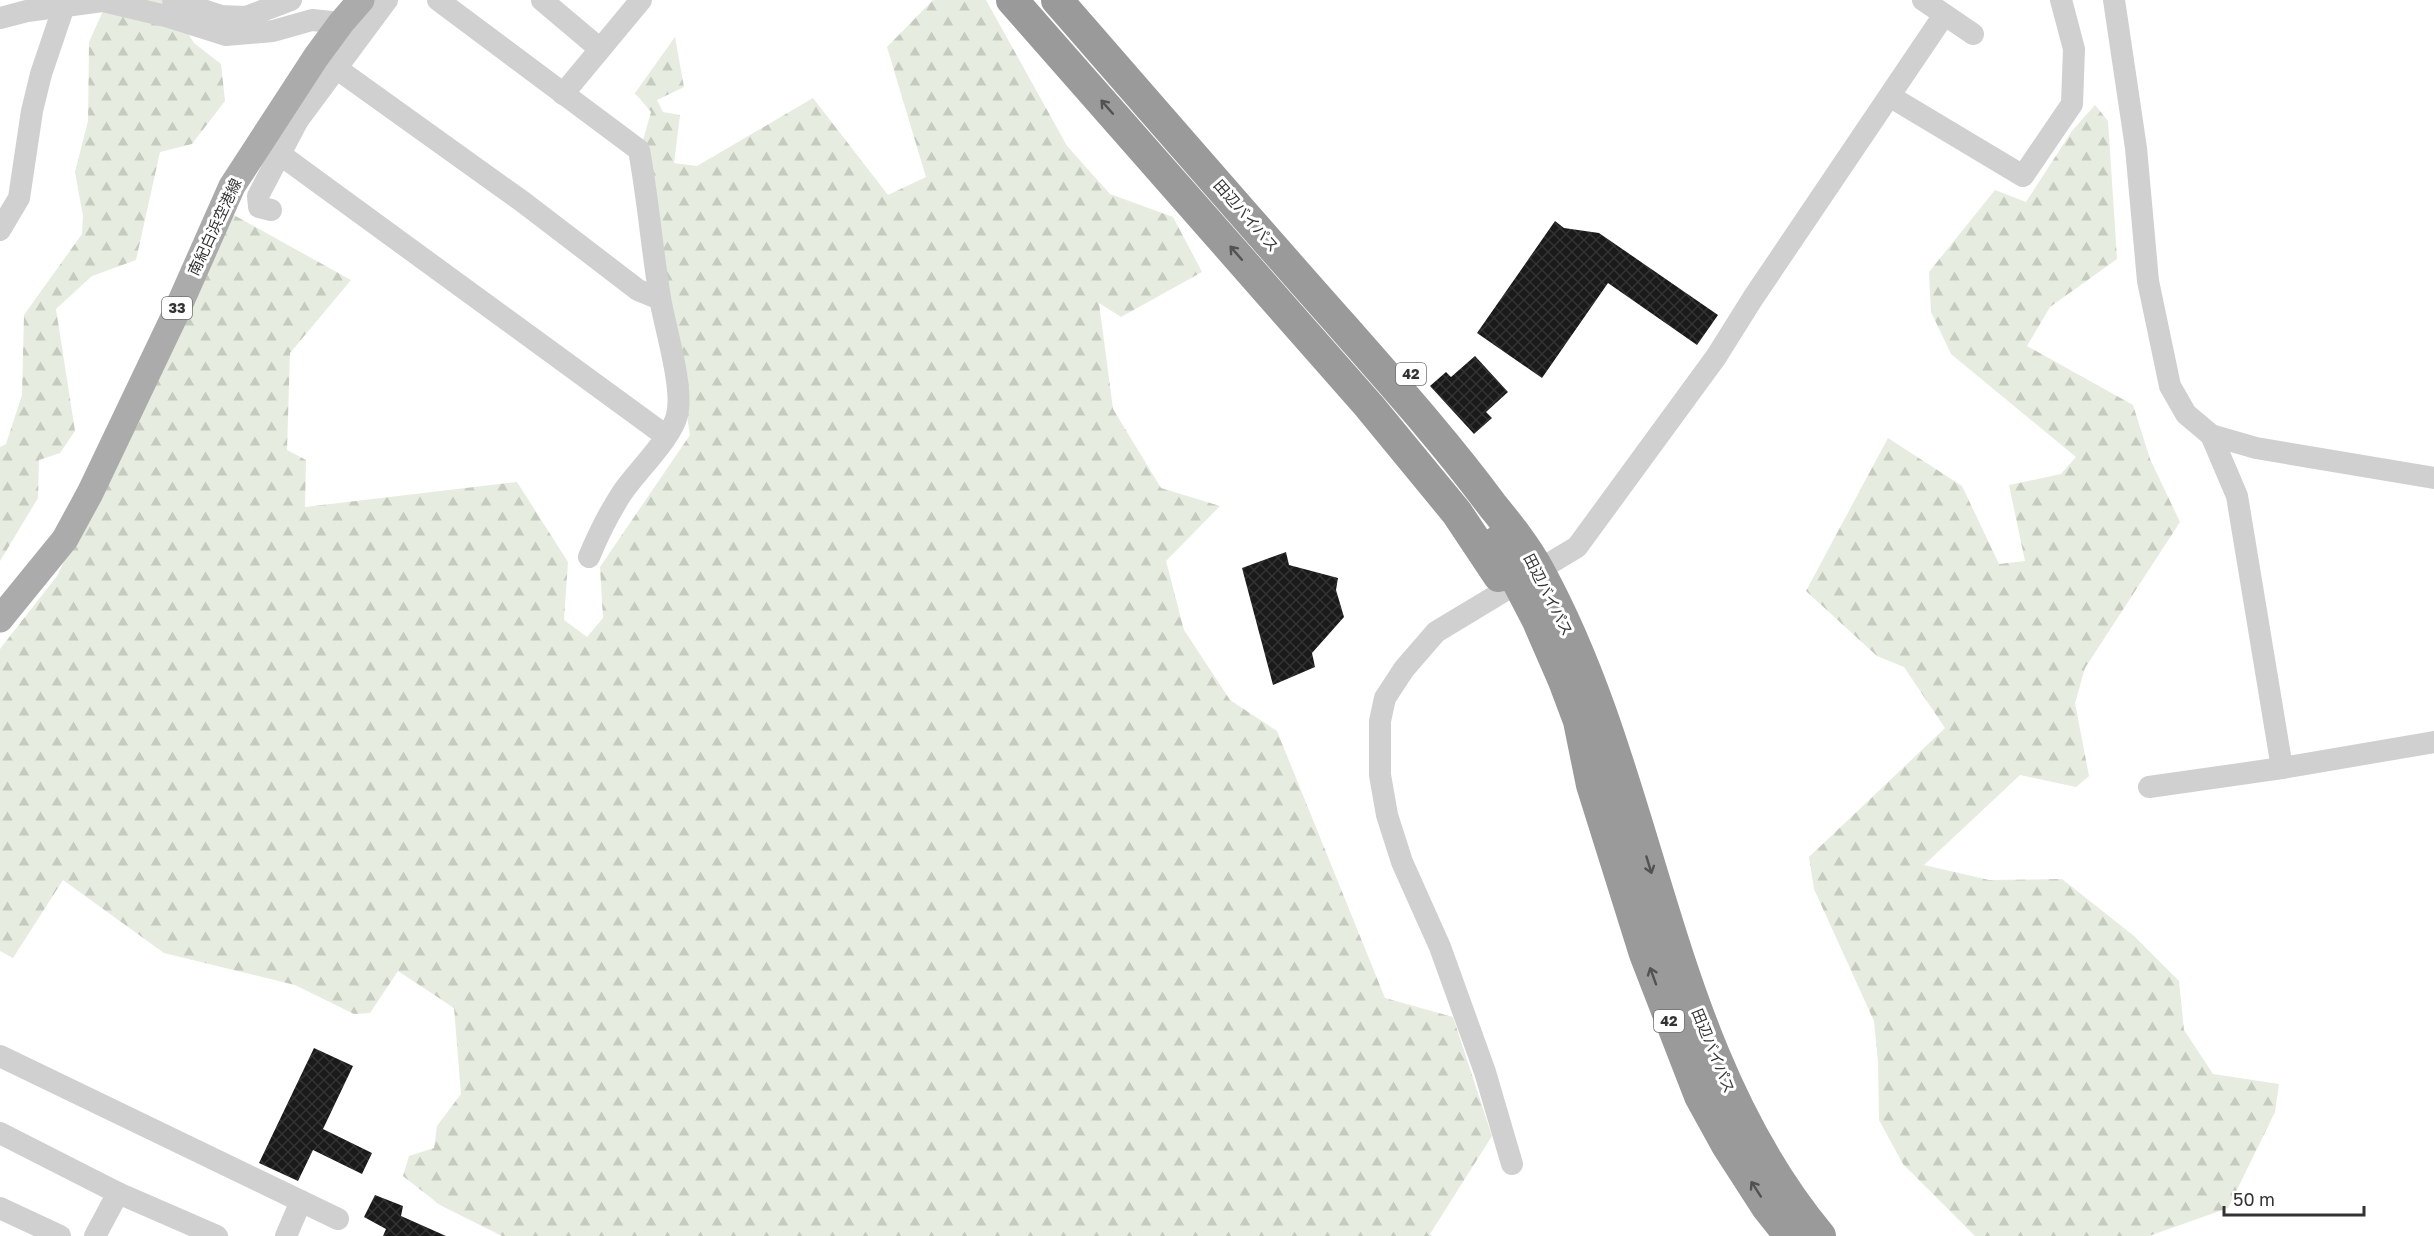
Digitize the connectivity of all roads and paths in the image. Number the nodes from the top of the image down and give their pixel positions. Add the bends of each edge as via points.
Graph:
1 (103, 0) edge
2 (173, 0) edge
3 (291, 0) edge
4 (361, 0) edge
5 (387, 0) edge
6 (438, 0) edge
7 (542, 0) edge
8 (641, 0) edge
9 (1012, 0) edge
10 (1041, 0) edge
11 (1057, 0) edge
12 (1086, 0) edge
13 (1923, 0) edge
14 (2061, 0) edge
15 (2114, 0) edge
16 (64, 6) junction
17 (1944, 15) junction
18 (0, 18) edge
19 (341, 23) junction
20 (1973, 34) dead end
21 (600, 49) junction
22 (336, 68) junction
23 (563, 94) junction
24 (1891, 97) junction
25 (280, 155) junction
26 (271, 210) dead end
27 (1246, 226) junction
28 (0, 230) edge
29 (660, 299) junction
30 (2211, 435) junction
31 (666, 436) junction
32 (2434, 478) edge
33 (589, 558) dead end
34 (1529, 576) junction
35 (0, 619) edge
36 (2434, 742) edge
37 (2282, 768) junction
38 (2149, 787) dead end
39 (0, 1056) edge
40 (0, 1133) edge
41 (1512, 1164) dead end
42 (118, 1192) junction
43 (301, 1201) junction
44 (0, 1208) edge
45 (338, 1219) dead end
46 (35, 1231) edge
47 (60, 1236) edge
48 (95, 1236) edge
49 (217, 1236) edge
50 (286, 1236) edge
51 (1790, 1236) edge
52 (1820, 1236) edge

1 - 16 street
1 - 19 street via 226,35 273,31 312,20
2 - 3 street via 221,16 246,17
4 - 19 main road, 南紀白浜空港線 / 33
5 - 22 street
6 - 23 street
7 - 21 street
8 - 21 street
34 -> 9 highway, 42 via 1490,560 1370,406
10 - 27 highway, 田辺バイパス / 42
11 - 27 highway, 田辺バイパス / 42
12 - 34 highway, 42 via 1452,422 1514,502 1538,537
13 - 17 street
14 - 24 street via 2074,49 2072,104 2023,176
15 - 30 street via 2136,148 2148,281 2170,386 2186,414
16 - 18 street
16 - 28 street via 34,102 18,198
17 - 20 street
17 - 24 street
19 - 35 main road, 南紀白浜空港線 / 33 via 232,186 174,317 65,539
21 - 23 street
22 - 25 street via 298,120
22 - 29 street via 524,202 638,290
23 - 29 street via 639,150
24 - 34 street via 1702,376 1576,547
25 - 26 street via 258,196 259,207
25 - 31 street
27 - 34 highway, 田辺バイパス / 42 via 1432,452 1503,551
29 - 31 street via 677,385 677,415
30 - 32 street via 2256,448
30 - 37 street via 2237,496
31 - 33 street via 622,493
34 - 41 street via 1436,632 1404,669 1386,698 1380,721 1380,775 1387,815 1485,1072
51 -> 34 highway, 田辺バイパス / 42 via 1744,1171 1700,1096 1645,954 1592,785 1579,721
34 -> 52 highway, 田辺バイパス / 42 via 1568,596 1601,682 1632,809 1704,1032 1734,1103 1800,1212
36 - 37 street
37 - 38 street
39 - 43 street
40 - 42 street
42 - 48 street
42 - 49 street
43 - 45 street
43 - 50 street
44 - 46 street
46 - 47 street

